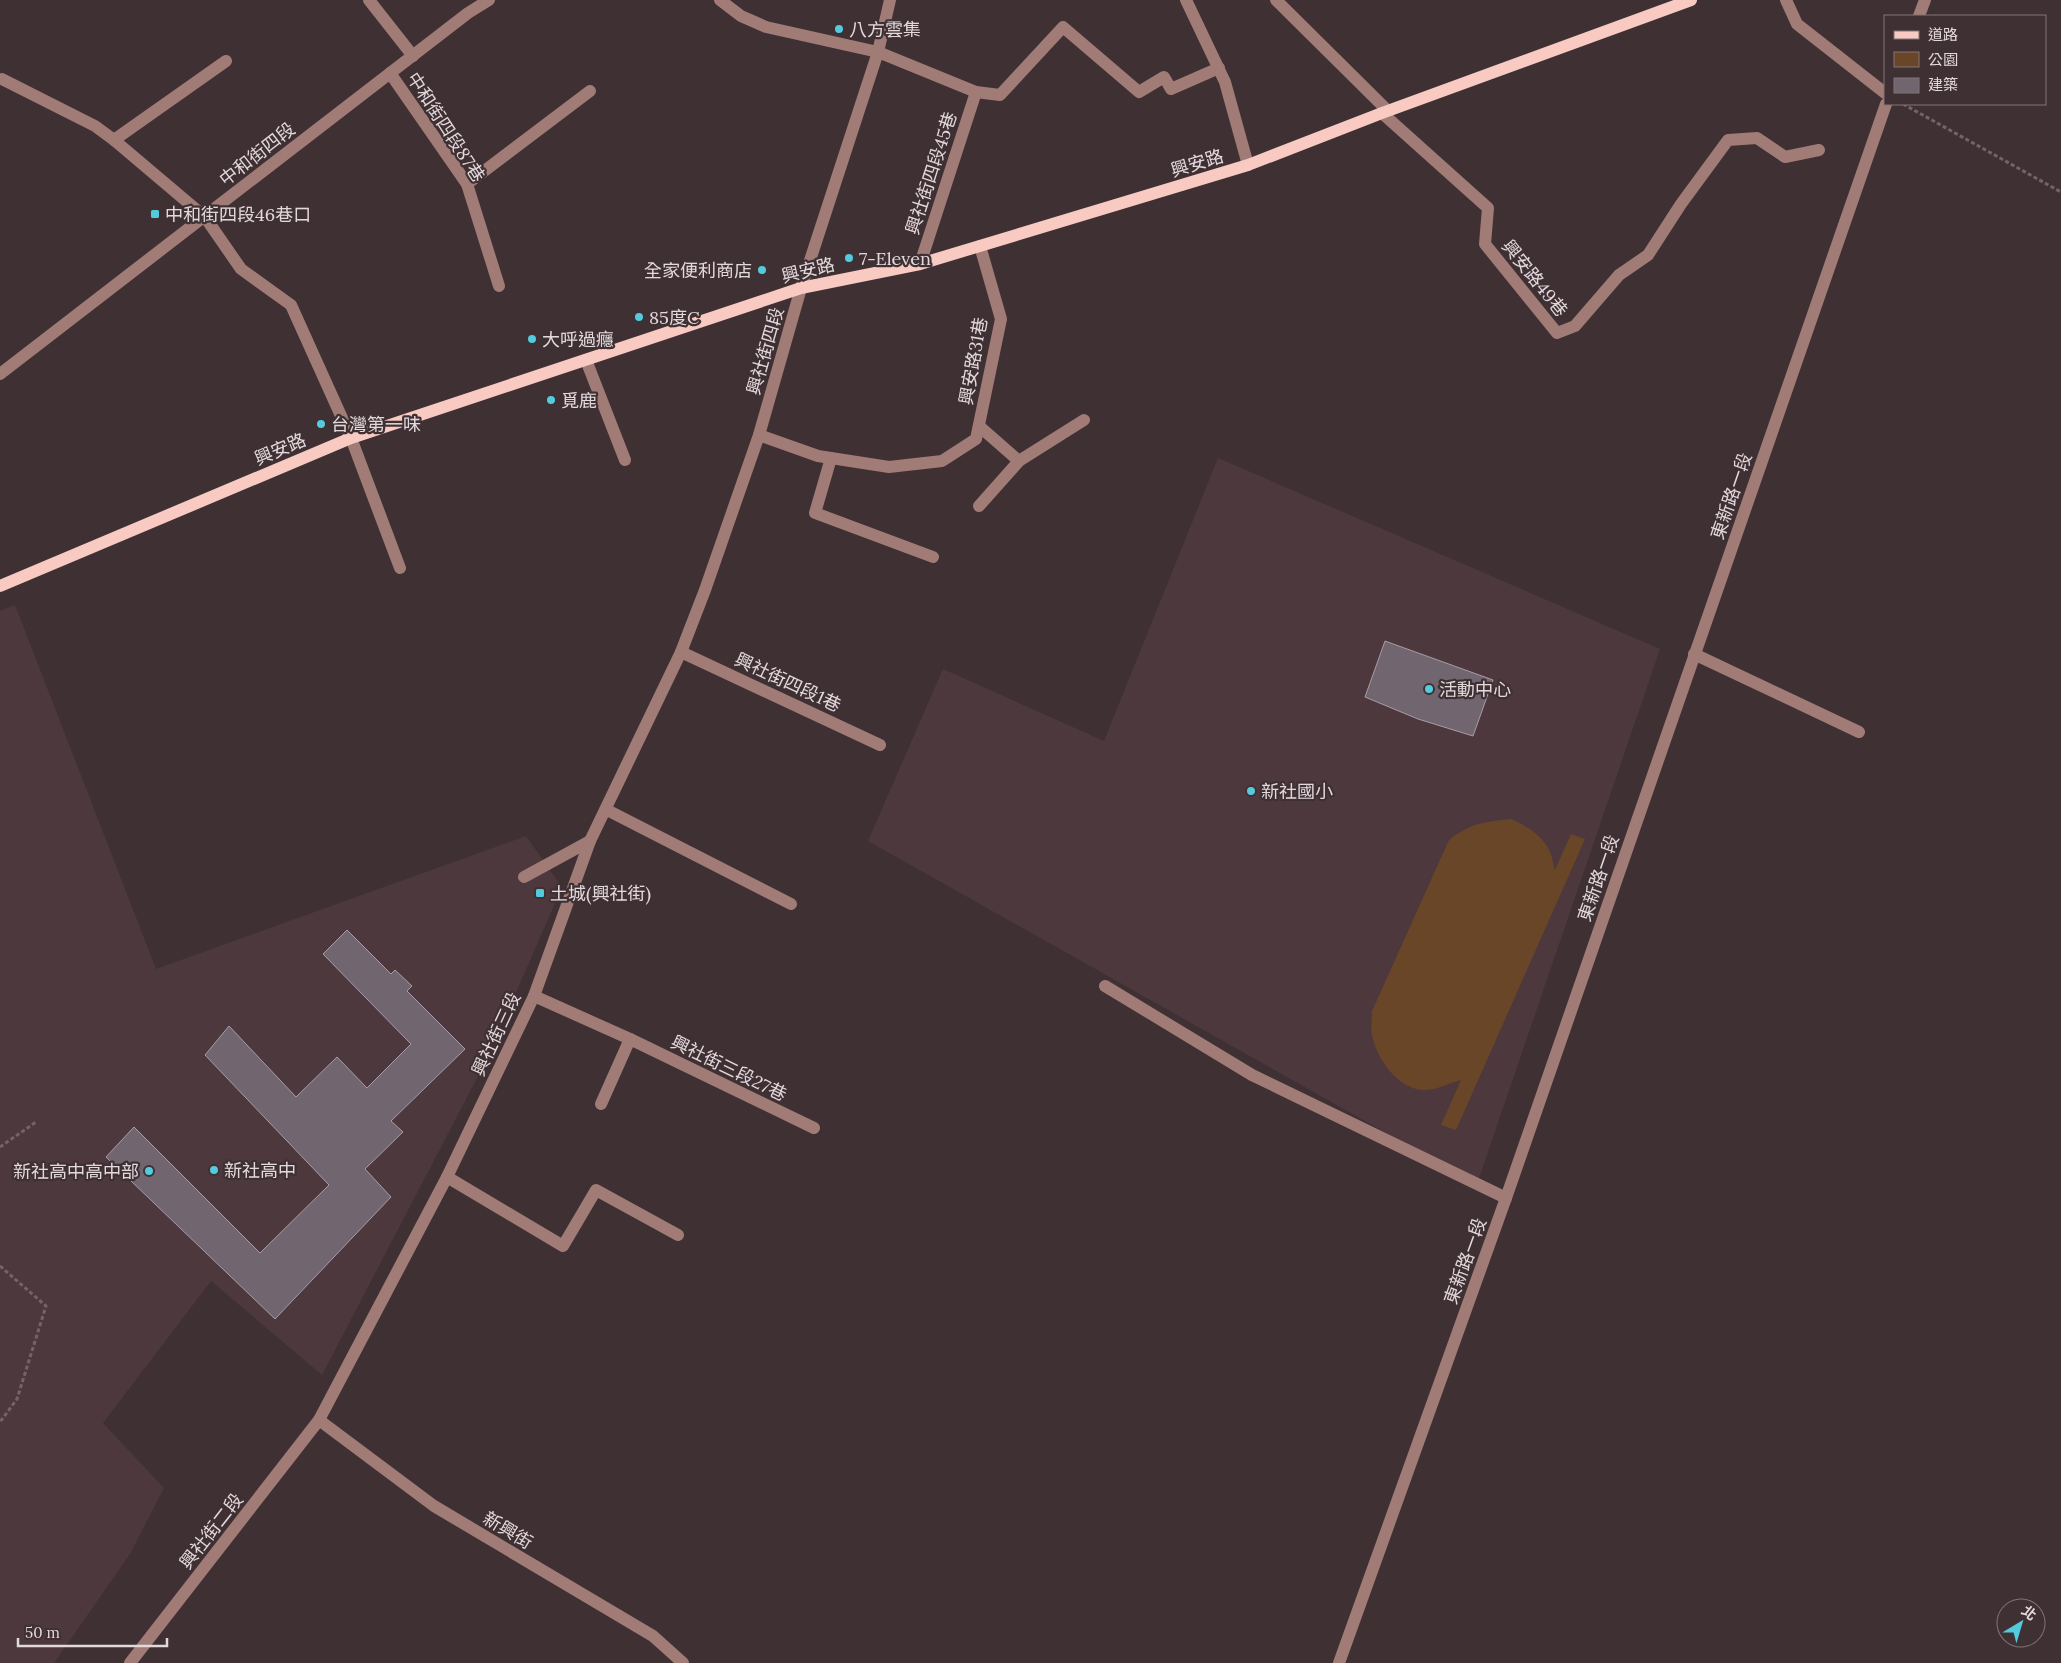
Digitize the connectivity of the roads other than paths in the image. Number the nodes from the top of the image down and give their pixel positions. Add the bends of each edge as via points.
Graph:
1 (369, 0) edge
2 (489, 0) edge
3 (720, 0) edge
4 (890, 0) edge
5 (1186, 0) edge
6 (1276, 0) edge
7 (1691, 0) edge
8 (1786, 0) edge
9 (1925, 0) edge
10 (1919, 15) edge
11 (878, 52) junction
12 (413, 56) junction
13 (226, 61) dead end
14 (1219, 68) junction
15 (390, 73) junction
16 (2, 80) dead end
17 (590, 90) dead end
18 (976, 92) junction
19 (1884, 92) edge
20 (1886, 105) edge
21 (1385, 112) junction
22 (114, 140) junction
23 (1819, 150) dead end
24 (1248, 165) junction
25 (467, 184) junction
26 (205, 217) junction
27 (980, 246) junction
28 (920, 264) junction
29 (499, 286) dead end
30 (801, 288) junction
31 (586, 360) junction
32 (0, 374) edge
33 (1084, 420) dead end
34 (979, 426) junction
35 (760, 435) junction
36 (352, 438) junction
37 (831, 458) junction
38 (625, 460) dead end
39 (1019, 461) junction
40 (979, 506) dead end
41 (933, 557) dead end
42 (400, 568) dead end
43 (0, 586) edge
44 (681, 652) junction
45 (1694, 654) junction
46 (1859, 732) dead end
47 (880, 744) dead end
48 (607, 810) junction
49 (590, 842) junction
50 (524, 877) dead end
51 (791, 904) dead end
52 (1105, 986) dead end
53 (534, 996) junction
54 (630, 1039) junction
55 (601, 1104) dead end
56 (814, 1128) dead end
57 (447, 1177) junction
58 (1506, 1198) junction
59 (678, 1236) dead end
60 (319, 1420) junction
61 (130, 1663) edge
62 (683, 1663) edge
63 (1339, 1663) edge

1 - 12 street
2 - 12 street, 中和街四段
3 - 11 street via 741,16 766,27
4 - 11 street, 興社街四段
5 - 14 street
6 - 21 street
7 - 21 main road, 興安路
8 - 19 street via 1797,24
9 - 10 street
11 - 18 street
11 - 30 street, 興社街四段
12 - 15 street, 中和街四段
13 - 22 street
14 - 18 street via 1171,89 1164,77 1139,92 1063,27 1000,95
14 - 24 street via 1226,82
15 - 25 street, 中和街四段87巷
15 - 26 street, 中和街四段
16 - 22 street via 95,126
17 - 25 street
18 - 28 street, 興社街四段45巷
20 - 45 street, 東新路一段
21 - 23 street, 興安路49巷 via 1488,208 1485,244 1557,333 1576,326 1619,275 1648,255 1728,140 1757,138 1785,157
21 - 24 main road, 興安路
22 - 26 street
24 - 27 main road, 興安路
25 - 29 street, 中和街四段87巷
26 - 32 street, 中和街四段
26 - 36 street via 242,269 291,305
27 - 28 main road, 興安路
27 - 34 street, 興安路31巷 via 1001,319
28 - 30 main road, 興安路
30 - 31 main road, 興安路
30 - 35 street, 興社街四段
31 - 36 main road, 興安路
31 - 38 street
33 - 39 street
34 - 37 street, 興安路31巷 via 976,439 942,461 889,467
34 - 39 street, 興安路31巷
35 - 37 street, 興安路31巷
35 - 44 street, 興社街四段
36 - 42 street
36 - 43 main road, 興安路
37 - 41 street via 815,513
39 - 40 street
44 - 47 street, 興社街四段1巷
44 - 48 street, 興社街三段
45 - 46 street
45 - 58 street, 東新路一段
48 - 49 street, 興社街三段
48 - 51 street
49 - 50 street
49 - 53 street, 興社街三段
52 - 58 street via 1252,1075
53 - 54 street, 興社街三段27巷
53 - 57 street, 興社街三段
54 - 55 street
54 - 56 street, 興社街三段27巷
57 - 59 street via 563,1246 596,1190
57 - 60 street, 興社街三段
58 - 63 street, 東新路一段
60 - 61 street, 興社街二段
60 - 62 street, 新興街 via 434,1506 653,1636

